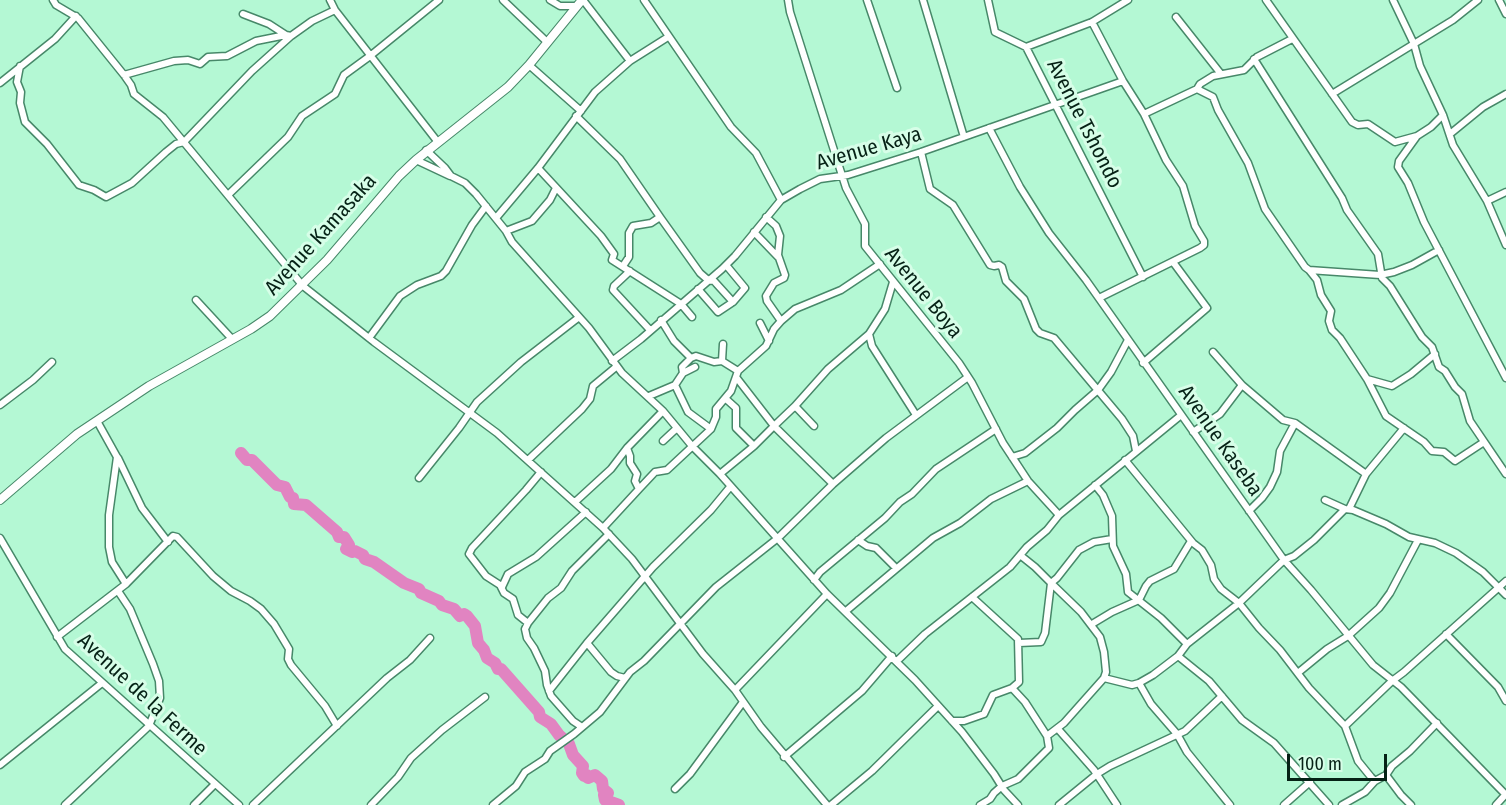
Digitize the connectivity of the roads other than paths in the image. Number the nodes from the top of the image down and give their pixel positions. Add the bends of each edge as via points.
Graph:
1 (53, 0) edge
2 (439, 0) edge
3 (503, 0) edge
4 (550, 0) edge
5 (644, 0) edge
6 (788, 0) edge
7 (867, 0) edge
8 (923, 0) edge
9 (988, 0) edge
10 (1128, 0) edge
11 (1266, 0) edge
12 (1393, 0) edge
13 (1478, 0) edge
14 (1499, 0) edge
15 (332, 1) edge
16 (580, 2) edge
17 (335, 10) junction
18 (243, 14) dead end
19 (1506, 14) edge
20 (76, 16) junction
21 (1176, 17) dead end
22 (1092, 22) junction
23 (289, 35) junction
24 (668, 37) junction
25 (1292, 39) junction
26 (547, 42) junction
27 (1414, 44) junction
28 (1026, 47) junction
29 (370, 56) junction
30 (1254, 60) junction
31 (630, 61) junction
32 (529, 65) junction
33 (20, 66) junction
34 (1221, 74) junction
35 (124, 75) junction
36 (1123, 81) junction
37 (0, 83) edge
38 (897, 88) dead end
39 (1197, 89) junction
40 (1332, 94) junction
41 (1506, 94) edge
42 (1057, 104) junction
43 (579, 114) junction
44 (1144, 114) junction
45 (1443, 115) junction
46 (989, 128) junction
47 (1450, 134) junction
48 (1417, 136) junction
49 (964, 137) junction
50 (437, 141) junction
51 (184, 142) junction
52 (1395, 142) junction
53 (426, 150) junction
54 (921, 152) junction
55 (1403, 155) junction
56 (416, 160) junction
57 (538, 168) junction
58 (451, 176) junction
59 (842, 176) junction
60 (556, 188) junction
61 (1506, 192) edge
62 (228, 195) junction
63 (781, 201) junction
64 (1487, 201) junction
65 (486, 206) junction
66 (660, 217) junction
67 (766, 217) junction
68 (496, 218) junction
69 (506, 231) junction
70 (754, 232) junction
71 (1506, 245) edge
72 (1438, 250) junction
73 (778, 257) junction
74 (1173, 262) junction
75 (880, 264) junction
76 (726, 265) junction
77 (623, 266) junction
78 (1309, 270) junction
79 (630, 271) junction
80 (1380, 275) junction
81 (1143, 277) junction
82 (893, 282) junction
83 (303, 285) junction
84 (703, 285) junction
85 (1099, 298) junction
86 (196, 300) dead end
87 (733, 302) junction
88 (681, 304) junction
89 (692, 317) dead end
90 (579, 318) junction
91 (661, 320) junction
92 (781, 321) junction
93 (760, 323) dead end
94 (650, 330) junction
95 (869, 334) junction
96 (369, 338) junction
97 (232, 339) junction
98 (1128, 340) junction
99 (769, 341) junction
100 (723, 344) dead end
101 (1213, 352) dead end
102 (1435, 354) junction
103 (691, 358) junction
104 (722, 361) junction
105 (52, 362) dead end
106 (1143, 363) junction
107 (614, 364) junction
108 (695, 367) dead end
109 (683, 373) junction
110 (737, 374) junction
111 (968, 377) junction
112 (1506, 378) edge
113 (1366, 379) junction
114 (675, 385) junction
115 (1242, 385) junction
116 (1098, 390) junction
117 (649, 396) junction
118 (726, 399) junction
119 (0, 405) edge
120 (795, 406) junction
121 (663, 411) junction
122 (468, 413) junction
123 (916, 415) junction
124 (1180, 416) junction
125 (97, 422) junction
126 (1295, 423) junction
127 (774, 426) junction
128 (814, 426) dead end
129 (677, 428) junction
130 (1404, 428) junction
131 (711, 429) junction
132 (996, 429) junction
133 (1193, 432) junction
134 (663, 441) dead end
135 (1484, 442) junction
136 (692, 446) junction
137 (754, 446) junction
138 (627, 448) junction
139 (1136, 451) junction
140 (1012, 457) junction
141 (117, 458) junction
142 (528, 460) junction
143 (1125, 460) junction
144 (541, 472) junction
145 (720, 474) junction
146 (1366, 474) junction
147 (1506, 474) edge
148 (419, 478) dead end
149 (1028, 481) junction
150 (833, 484) junction
151 (1095, 484) junction
152 (730, 487) junction
153 (639, 489) junction
154 (0, 500) edge
155 (1324, 500) dead end
156 (575, 502) junction
157 (1347, 509) junction
158 (1249, 511) junction
159 (586, 512) junction
160 (1059, 515) junction
161 (603, 528) junction
162 (609, 534) junction
163 (0, 538) edge
164 (778, 538) junction
165 (1112, 539) junction
166 (858, 540) junction
167 (1418, 540) junction
168 (1191, 541) junction
169 (168, 542) junction
170 (1020, 555) junction
171 (1284, 560) junction
172 (896, 568) junction
173 (646, 576) junction
174 (814, 580) junction
175 (1506, 581) edge
176 (1051, 583) junction
177 (126, 584) junction
178 (502, 587) junction
179 (1498, 587) junction
180 (118, 591) junction
181 (827, 594) junction
182 (1506, 595) edge
183 (972, 597) junction
184 (1139, 600) junction
185 (1239, 603) junction
186 (846, 611) junction
187 (681, 623) junction
188 (528, 624) junction
189 (1092, 624) junction
190 (1446, 634) junction
191 (1348, 636) junction
192 (57, 637) junction
193 (430, 638) dead end
194 (587, 643) junction
195 (1019, 643) junction
196 (1187, 644) junction
197 (1178, 656) junction
198 (894, 658) junction
199 (1299, 672) junction
200 (625, 678) junction
201 (1104, 678) junction
202 (1392, 681) junction
203 (102, 683) junction
204 (1139, 684) junction
205 (1012, 688) junction
206 (735, 690) junction
207 (549, 691) junction
208 (1222, 696) junction
209 (485, 697) dead end
210 (1506, 701) edge
211 (743, 702) junction
212 (938, 706) junction
213 (951, 721) junction
214 (964, 722) junction
215 (1437, 723) junction
216 (149, 726) junction
217 (337, 726) junction
218 (1345, 726) junction
219 (582, 727) junction
220 (1058, 729) junction
221 (962, 732) junction
222 (1177, 734) junction
223 (1047, 736) junction
224 (784, 757) junction
225 (0, 765) edge
226 (1097, 774) junction
227 (1386, 775) junction
228 (1375, 781) junction
229 (1310, 782) junction
230 (215, 784) junction
231 (1002, 786) junction
232 (675, 789) dead end
233 (1506, 795) edge
234 (65, 805) edge
235 (194, 805) edge
236 (238, 805) edge
237 (253, 805) edge
238 (371, 805) edge
239 (493, 805) edge
240 (829, 805) edge
241 (980, 805) edge
242 (1018, 805) edge
243 (1059, 805) edge
244 (1117, 805) edge
245 (1230, 805) edge
246 (1284, 805) edge
247 (1329, 805) edge
248 (1342, 805) edge
249 (1411, 805) edge
250 (1496, 805) edge

1 - 20 street
2 - 29 street
3 - 26 street
4 - 16 street via 560,6
5 - 24 street
6 - 59 street, Avenue Boya
7 - 38 street
8 - 49 street
9 - 28 street, Avenue Tshondo via 995,32
10 - 22 street
11 - 25 street
12 - 27 street
13 - 27 street
14 - 19 street
15 - 17 street
16 - 26 street, Avenue Kamasaka
16 - 31 street
17 - 23 street
17 - 29 street
18 - 23 street
20 - 33 street via 55,39
20 - 35 street
21 - 34 street
22 - 28 street
22 - 36 street
23 - 35 street via 249,44 227,57 208,57 200,64 174,61
23 - 51 street
24 - 31 street
24 - 63 street via 731,127 756,153
25 - 30 street
25 - 40 street
26 - 32 street, Avenue Kamasaka
27 - 40 street
27 - 45 street
28 - 42 street, Avenue Tshondo
29 - 50 street
29 - 62 street via 344,75 335,94 302,116 288,136
30 - 34 street via 1244,70
30 - 80 street via 1380,257
31 - 43 street via 599,87
32 - 43 street
32 - 50 street, Avenue Kamasaka
33 - 37 street
33 - 51 street via 17,82 25,122 82,186 104,197 132,183 176,144
34 - 39 street
35 - 51 street via 136,96 163,117
36 - 42 street, Avenue Kaya
36 - 44 street
39 - 44 street
39 - 78 street via 1213,97 1248,163 1265,209
40 - 52 street via 1352,123 1368,124
41 - 47 street
42 - 46 street, Avenue Kaya
42 - 81 street, Avenue Tshondo
43 - 57 street
43 - 66 street via 620,159
44 - 74 street via 1183,186 1195,226 1204,241 1200,248
45 - 47 street
45 - 48 street
46 - 49 street, Avenue Kaya
46 - 85 street, Avenue Kaseba via 1034,211
47 - 64 street
48 - 52 street
48 - 55 street
49 - 54 street, Avenue Kaya
50 - 53 street, Avenue Kamasaka
51 - 62 street
52 - 55 street
53 - 56 street, Avenue Kamasaka
53 - 58 street
54 - 59 street, Avenue Kaya
54 - 116 street via 930,189 952,205 990,265 1002,267 1006,281 1024,298 1036,329 1054,339
55 - 72 street via 1398,167
56 - 58 street
56 - 83 street, Avenue Kamasaka
57 - 60 street
57 - 68 street
58 - 65 street via 470,188
59 - 63 street, Avenue Kaya via 820,179
59 - 75 street, Avenue Boya via 865,224 865,246
60 - 69 street via 532,221
60 - 77 street via 601,236 615,254 612,260
61 - 64 street
62 - 83 street
63 - 67 street, Avenue Kaya
64 - 71 street
65 - 68 street
65 - 96 street via 446,271 400,296
66 - 77 street via 633,226 629,233 629,258
66 - 84 street via 700,273
67 - 70 street, Avenue Kaya
67 - 73 street via 780,236
68 - 69 street
69 - 90 street
70 - 73 street
70 - 76 street, Avenue Kaya
72 - 80 street via 1412,265
72 - 112 street
73 - 92 street via 785,275 766,296
74 - 81 street
74 - 106 street via 1207,308
75 - 82 street, Avenue Boya
75 - 92 street via 841,290 795,309
76 - 84 street, Avenue Kaya
76 - 87 street via 745,288
77 - 79 street
78 - 80 street
78 - 113 street via 1331,311 1332,330
79 - 88 street
79 - 94 street via 613,290
80 - 102 street
81 - 85 street
82 - 95 street via 885,309
82 - 111 street, Avenue Boya
83 - 96 street
83 - 97 street, Avenue Kamasaka via 270,316
84 - 87 street via 714,281
84 - 87 street via 718,312
84 - 88 street, Avenue Kaya
85 - 98 street, Avenue Kaseba
86 - 97 street
88 - 89 street
88 - 91 street, Avenue Kaya
90 - 107 street
90 - 122 street via 521,362
91 - 94 street, Avenue Kaya
91 - 103 street
92 - 99 street
93 - 99 street
94 - 107 street, Avenue Kaya
95 - 120 street via 828,369
95 - 123 street via 872,346
96 - 122 street
97 - 125 street, Avenue Kamasaka via 149,386
98 - 106 street, Avenue Kaseba
98 - 116 street
99 - 110 street
100 - 104 street
101 - 115 street
102 - 113 street via 1392,386
102 - 135 street via 1439,367 1462,394 1470,421
103 - 104 street
103 - 109 street via 682,368
104 - 110 street
105 - 119 street
106 - 124 street, Avenue Kaseba
107 - 117 street
107 - 142 street, Avenue Kaya via 593,386 582,409
108 - 109 street
109 - 114 street
110 - 118 street
110 - 127 street
111 - 123 street
111 - 132 street, Avenue Boya
113 - 130 street via 1386,416
114 - 117 street
114 - 131 street via 688,412
115 - 126 street via 1283,420
115 - 133 street via 1220,414
116 - 139 street via 1129,428
116 - 140 street via 1025,453
117 - 121 street
118 - 131 street via 716,409
118 - 137 street via 736,408 736,428
120 - 127 street
120 - 128 street
121 - 129 street
121 - 138 street
122 - 142 street
122 - 148 street
123 - 150 street
124 - 133 street, Avenue Kaseba
124 - 139 street
125 - 141 street
125 - 154 street, Avenue Kamasaka
126 - 146 street
126 - 158 street via 1280,450 1270,487
127 - 137 street
127 - 150 street
129 - 134 street
129 - 136 street
130 - 135 street via 1432,452 1444,452 1455,461
130 - 146 street
131 - 136 street
132 - 140 street, Avenue Boya
132 - 166 street via 936,469
133 - 158 street, Avenue Kaseba
135 - 147 street
136 - 145 street
136 - 153 street via 667,470 655,472
137 - 145 street
138 - 153 street
138 - 156 street via 611,469
139 - 143 street
140 - 149 street, Avenue Boya
141 - 169 street via 142,508
141 - 177 street via 109,547 112,562
142 - 144 street
143 - 151 street
143 - 168 street
144 - 156 street
144 - 178 street via 470,550 470,556 486,576
145 - 152 street
146 - 157 street
149 - 160 street, Avenue Boya
149 - 172 street via 991,499
150 - 164 street
151 - 160 street
151 - 165 street via 1112,516
152 - 164 street
152 - 173 street
153 - 161 street
155 - 157 street
156 - 159 street
157 - 167 street
157 - 171 street via 1314,540
158 - 171 street, Avenue Kaseba
159 - 161 street
159 - 178 street via 536,557 508,574
160 - 170 street
161 - 162 street
162 - 173 street
162 - 188 street
163 - 192 street, Avenue de la Ferme
164 - 174 street
164 - 187 street via 716,587
165 - 176 street via 1079,550
165 - 184 street via 1126,574 1128,592
166 - 172 street via 876,548
166 - 174 street
167 - 179 street via 1461,555
167 - 191 street via 1390,593
168 - 184 street via 1179,563 1150,581
168 - 185 street via 1202,550 1221,589
169 - 177 street
169 - 217 street via 177,537 231,591 261,609 283,636 291,665
170 - 176 street
170 - 183 street
171 - 185 street
171 - 191 street, Avenue Kaseba
172 - 186 street
173 - 187 street
173 - 194 street
174 - 181 street
175 - 179 street
176 - 189 street
176 - 195 street via 1041,642
177 - 180 street
178 - 188 street via 513,599 518,615
179 - 182 street
179 - 190 street
180 - 192 street
180 - 216 street via 130,609 159,681 160,698
181 - 186 street
181 - 206 street
183 - 195 street
183 - 198 street
184 - 189 street
184 - 196 street
185 - 196 street
185 - 199 street
186 - 198 street
187 - 200 street
187 - 206 street
188 - 207 street via 527,638 543,664
189 - 201 street via 1104,652
190 - 202 street
190 - 210 street via 1498,687
191 - 199 street
191 - 202 street, Avenue Kaseba
192 - 203 street, Avenue de la Ferme
193 - 217 street
194 - 200 street via 611,672
194 - 207 street
195 - 205 street via 1018,682
196 - 197 street
197 - 204 street
197 - 208 street
198 - 212 street
198 - 224 street via 862,691
199 - 218 street
200 - 219 street via 600,712
201 - 204 street
201 - 220 street
202 - 215 street, Avenue Kaseba
202 - 218 street
203 - 216 street, Avenue de la Ferme
203 - 225 street
204 - 222 street
205 - 214 street via 993,695 984,714
205 - 223 street
206 - 211 street
207 - 219 street via 563,711
208 - 222 street via 1190,727
208 - 229 street via 1242,720 1274,743
209 - 238 street via 411,758
211 - 224 street
211 - 232 street
212 - 213 street
212 - 240 street via 872,771
213 - 214 street
213 - 221 street
214 - 221 street
215 - 227 street
215 - 233 street, Avenue Kaseba
216 - 230 street, Avenue de la Ferme
216 - 234 street
217 - 237 street
218 - 228 street via 1358,761
219 - 239 street via 525,772 516,786
220 - 223 street
220 - 226 street
221 - 231 street
222 - 226 street
222 - 245 street
223 - 231 street via 1050,743 1046,751 1018,779
224 - 240 street
226 - 243 street
226 - 244 street
227 - 228 street
227 - 249 street
228 - 248 street via 1365,792
229 - 246 street
229 - 247 street
230 - 235 street
230 - 236 street, Avenue de la Ferme
231 - 241 street
231 - 242 street
233 - 250 street

